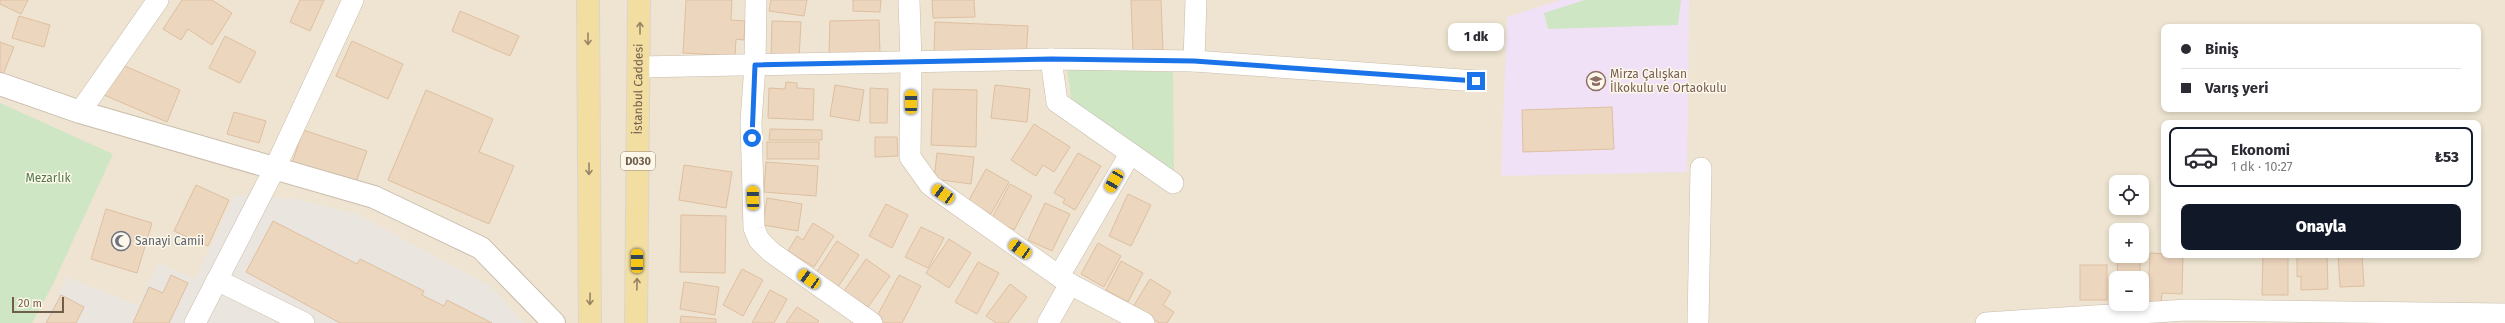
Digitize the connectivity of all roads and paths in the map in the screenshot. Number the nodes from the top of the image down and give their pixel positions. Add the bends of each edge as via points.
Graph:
1 (158, 0) edge
2 (353, 0) edge
3 (588, 0) edge
4 (639, 0) edge
5 (756, 0) edge
6 (909, 0) edge
7 (1196, 0) edge
8 (1051, 59) junction
9 (911, 61) junction
10 (1194, 61) junction
11 (755, 65) junction
12 (640, 67) junction
13 (1476, 81) dead end
14 (0, 84) edge
15 (80, 112) junction
16 (1130, 154) junction
17 (275, 168) junction
18 (1701, 168) dead end
19 (1172, 183) dead end
20 (217, 280) junction
21 (1064, 280) junction
22 (2505, 314) edge
23 (2163, 317) edge
24 (2250, 317) edge
25 (2475, 318) edge
26 (195, 323) edge
27 (304, 323) edge
28 (554, 323) edge
29 (590, 323) edge
30 (636, 323) edge
31 (872, 323) edge
32 (1048, 323) edge
33 (1144, 323) edge
34 (1698, 323) edge
35 (1986, 323) edge

1 - 15 street
2 - 17 street
3 -> 29 main road
12 -> 4 main road, İstanbul Caddesi / D030
5 - 11 street
6 - 9 street
7 - 10 street
8 - 9 street
8 - 10 street
8 - 16 street via 1057,102
9 - 11 street
9 - 21 street via 910,157 930,185
10 - 13 street
11 - 12 street
11 - 31 street via 752,138 754,228 759,240 771,252
30 -> 12 main road, İstanbul Caddesi / D030
14 - 15 street
15 - 17 street
16 - 19 street
16 - 21 street
17 - 20 street
17 - 28 street via 374,197 481,248
18 - 34 street
20 - 26 street
20 - 27 street
21 - 32 street
21 - 33 street
22 - 25 street
23 - 24 street
23 - 35 street
24 - 25 street

